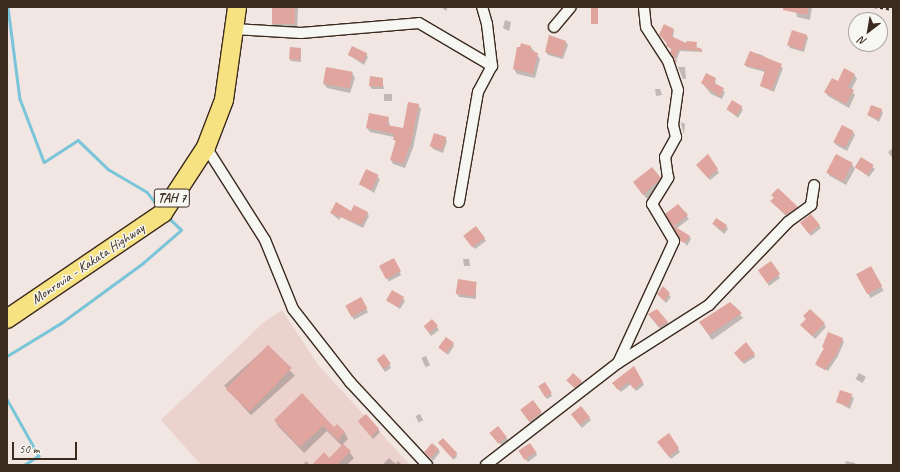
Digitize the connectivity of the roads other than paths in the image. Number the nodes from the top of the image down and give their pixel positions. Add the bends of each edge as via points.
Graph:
1 (237, 7) edge
2 (482, 7) edge
3 (572, 7) edge
4 (644, 7) edge
5 (554, 27) dead end
6 (234, 29) junction
7 (492, 66) junction
8 (206, 147) junction
9 (814, 185) dead end
10 (459, 202) dead end
11 (7, 319) edge
12 (618, 363) junction
13 (427, 465) edge
14 (486, 465) edge

1 - 6 highway, Monrovia - Kakata Highway / TAH 7
2 - 7 street via 487,24
3 - 5 street
4 - 12 street via 646,28 668,61 678,90 673,125 676,137 665,157 668,178 652,204 674,241
6 - 7 street via 301,33 419,23
6 - 8 highway, Monrovia - Kakata Highway / TAH 7 via 224,100
7 - 10 street via 478,92
8 - 11 highway, Monrovia - Kakata Highway / TAH 7 via 163,213
8 - 13 street via 265,240 293,309 350,382
9 - 12 street via 811,205 788,222 709,305
12 - 14 street

